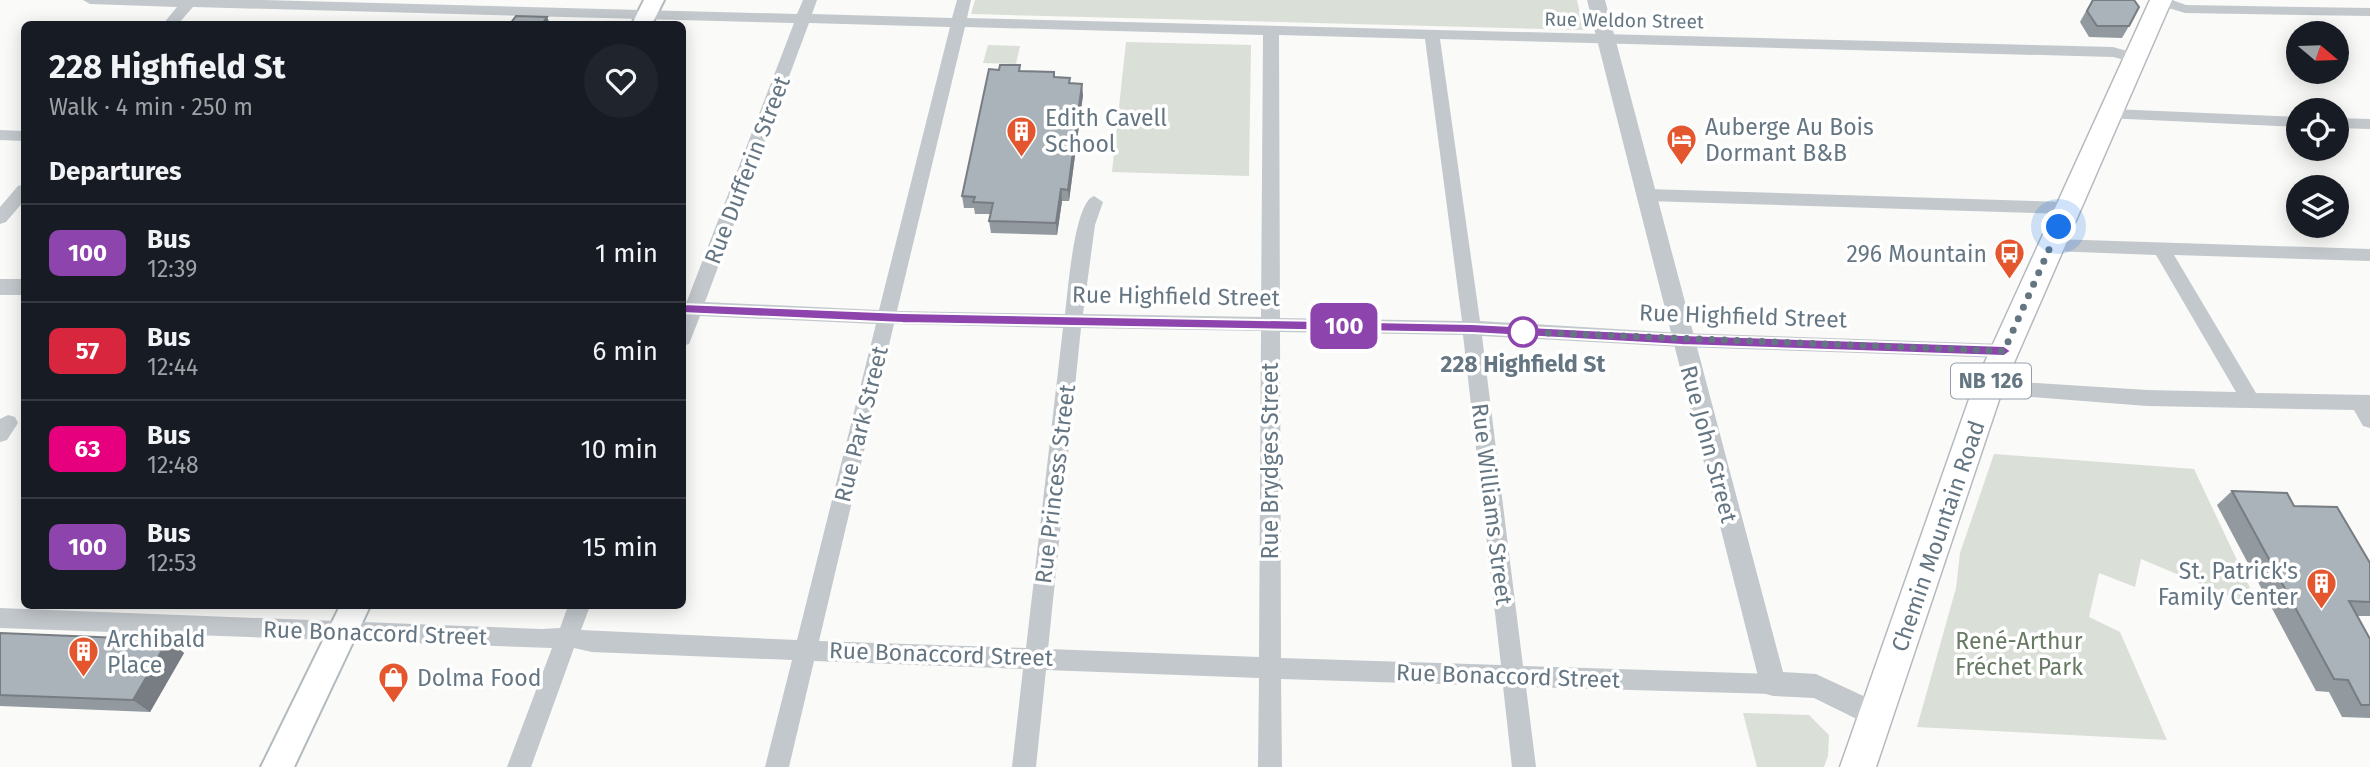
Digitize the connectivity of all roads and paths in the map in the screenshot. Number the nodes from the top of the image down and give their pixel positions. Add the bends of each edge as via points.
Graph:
1 (90, 0) edge
2 (810, 0) edge
3 (964, 0) edge
4 (1595, 0) edge
5 (190, 1) edge
6 (2161, 1) edge
7 (648, 12) edge
8 (2370, 12) edge
9 (804, 17) junction
10 (173, 21) edge
11 (958, 21) junction
12 (1271, 30) junction
13 (1432, 33) junction
14 (1605, 38) junction
15 (2136, 58) junction
16 (2112, 114) junction
17 (2286, 121) edge
18 (2349, 123) edge
19 (2370, 124) edge
20 (0, 135) edge
21 (21, 136) edge
22 (21, 194) edge
23 (1647, 195) junction
24 (1094, 202) dead end
25 (2067, 208) junction
26 (0, 218) edge
27 (2052, 245) junction
28 (2162, 250) junction
29 (2370, 255) edge
30 (0, 287) edge
31 (21, 287) edge
32 (688, 308) edge
33 (887, 317) junction
34 (1073, 320) junction
35 (1269, 324) junction
36 (1472, 328) junction
37 (1682, 340) junction
38 (2004, 351) junction
39 (1988, 388) junction
40 (2252, 401) junction
41 (2364, 402) edge
42 (2370, 420) edge
43 (578, 609) edge
44 (85, 613) edge
45 (0, 618) edge
46 (349, 618) edge
47 (567, 637) junction
48 (804, 648) junction
49 (1034, 658) junction
50 (1269, 668) junction
51 (1515, 677) junction
52 (1773, 684) junction
53 (1877, 716) junction
54 (277, 767) edge
55 (519, 767) edge
56 (777, 767) edge
57 (1024, 767) edge
58 (1269, 767) edge
59 (1524, 767) edge
60 (1858, 767) edge

1 - 5 street, Rue Weldon Street
2 - 9 street, Rue Dufferin Street
3 - 11 street, Rue Park Street
4 - 14 street, Rue John Street
5 - 7 street, Rue Weldon Street
5 - 10 street
6 - 8 street via 2185,9
6 - 15 main road, Chemin Mountain Road / NB 126
7 - 9 street, Rue Weldon Street
9 - 11 street, Rue Weldon Street
9 - 32 street, Rue Dufferin Street
11 - 12 street, Rue Weldon Street
11 - 33 street, Rue Park Street
12 - 13 street, Rue Weldon Street
12 - 35 street, Rue Brydges Street
13 - 14 street, Rue Weldon Street
13 - 36 street, Rue Williams Street
14 - 15 street, Rue Weldon Street via 2113,52
14 - 23 street, Rue John Street
15 - 16 main road, Chemin Mountain Road / NB 126
16 - 17 street
16 - 25 main road, Chemin Mountain Road / NB 126
18 - 19 street
20 - 21 street
22 - 26 street
23 - 25 street
23 - 37 street, Rue John Street
24 - 34 street, Rue Princess Street via 1086,225
25 - 27 main road, Chemin Mountain Road / NB 126
27 - 28 street
27 - 38 main road, Chemin Mountain Road / NB 126
28 - 29 street
28 - 40 street
30 - 31 street
32 - 33 street, Rue Highfield Street
33 - 34 street, Rue Highfield Street
33 - 48 street, Rue Park Street
34 - 35 street, Rue Highfield Street
34 - 49 street, Rue Princess Street
35 - 36 street, Rue Highfield Street
35 - 50 street, Rue Brydges Street
36 - 37 street, Rue Highfield Street
36 - 51 street, Rue Williams Street
37 - 38 street, Rue Highfield Street
37 - 52 street, Rue John Street
38 - 39 main road, Chemin Mountain Road / NB 126
39 - 40 street
39 - 53 main road, Chemin Mountain Road / NB 126
40 - 41 street
41 - 42 street
43 - 47 street
44 - 45 street, Rue Bonaccord Street
44 - 46 street, Rue Bonaccord Street
46 - 47 street, Rue Bonaccord Street via 542,639
46 - 54 main road
47 - 48 street, Rue Bonaccord Street via 592,642
47 - 55 street
48 - 49 street, Rue Bonaccord Street
48 - 56 street, Rue Park Street
49 - 50 street, Rue Bonaccord Street
49 - 57 street, Rue Princess Street
50 - 51 street, Rue Bonaccord Street
50 - 58 street, Rue Brydges Street
51 - 52 street, Rue Bonaccord Street
51 - 59 street, Rue Williams Street
52 - 53 street, Rue Bonaccord Street via 1816,686
53 - 60 main road, Chemin Mountain Road / NB 126

